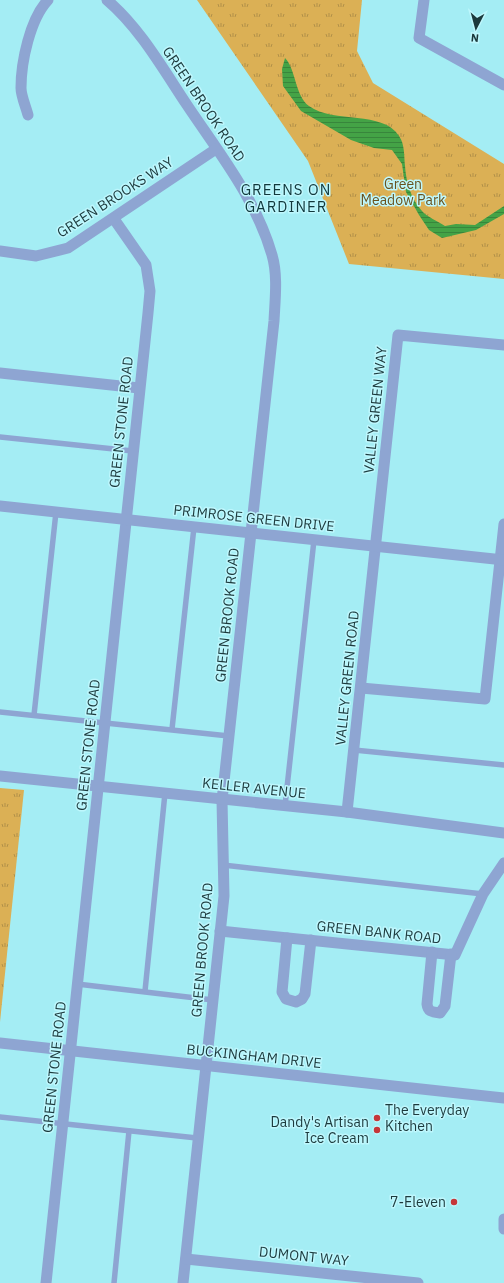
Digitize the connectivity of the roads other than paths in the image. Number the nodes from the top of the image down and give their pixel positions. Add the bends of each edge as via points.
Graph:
1 (48, 0) edge
2 (107, 0) edge
3 (424, 0) edge
4 (504, 85) edge
5 (28, 115) dead end
6 (216, 149) junction
7 (114, 219) junction
8 (0, 251) edge
9 (504, 345) edge
10 (0, 373) edge
11 (139, 388) junction
12 (0, 437) edge
13 (133, 451) junction
14 (0, 506) edge
15 (56, 512) junction
16 (126, 519) junction
17 (504, 524) edge
18 (194, 527) junction
19 (251, 533) junction
20 (314, 540) junction
21 (376, 546) junction
22 (502, 560) edge
23 (361, 688) junction
24 (0, 712) edge
25 (34, 715) junction
26 (105, 722) junction
27 (172, 729) junction
28 (229, 736) junction
29 (354, 750) junction
30 (504, 765) edge
31 (0, 776) edge
32 (99, 786) junction
33 (165, 794) junction
34 (222, 800) junction
35 (285, 807) junction
36 (347, 812) junction
37 (504, 833) edge
38 (504, 863) edge
39 (223, 864) junction
40 (483, 894) junction
41 (220, 931) junction
42 (287, 938) junction
43 (311, 940) junction
44 (432, 952) junction
45 (451, 954) junction
46 (77, 984) junction
47 (145, 991) junction
48 (213, 1000) junction
49 (0, 1043) edge
50 (70, 1051) junction
51 (205, 1066) junction
52 (504, 1098) edge
53 (0, 1117) edge
54 (63, 1124) junction
55 (129, 1131) junction
56 (198, 1138) junction
57 (504, 1219) edge
58 (504, 1229) edge
59 (186, 1259) junction
60 (46, 1283) edge
61 (114, 1283) edge
62 (183, 1283) edge
63 (418, 1283) edge

1 - 5 street via 35,20 25,58 21,90
2 - 6 street, GREEN BROOK ROAD via 121,12 149,48
3 - 4 street via 420,38
6 - 7 street, GREEN BROOKS WAY
6 - 19 street, GREEN BROOK ROAD via 252,203 272,256 276,289
7 - 8 street, GREEN BROOKS WAY via 68,248 36,256
7 - 11 street, GREEN STONE ROAD via 146,265 150,291
9 - 21 street, VALLEY GREEN WAY via 398,335
10 - 11 street
11 - 13 street, GREEN STONE ROAD
12 - 13 lane
13 - 16 street, GREEN STONE ROAD
14 - 15 street, PRIMROSE GREEN DRIVE
15 - 16 street, PRIMROSE GREEN DRIVE
15 - 25 lane
16 - 18 street, PRIMROSE GREEN DRIVE
16 - 26 street, GREEN STONE ROAD
17 - 22 street
18 - 19 street, PRIMROSE GREEN DRIVE
18 - 27 lane
19 - 20 street, PRIMROSE GREEN DRIVE
19 - 28 street, GREEN BROOK ROAD
20 - 21 street, PRIMROSE GREEN DRIVE
20 - 35 lane
21 - 22 street, PRIMROSE GREEN DRIVE
21 - 23 street, VALLEY GREEN ROAD
22 - 23 street via 485,699
23 - 29 street, VALLEY GREEN ROAD
24 - 25 lane
25 - 26 lane
26 - 27 lane
26 - 32 street, GREEN STONE ROAD
27 - 28 lane
28 - 34 street, GREEN BROOK ROAD
29 - 30 lane
29 - 36 street, VALLEY GREEN ROAD
31 - 32 street, KELLER AVENUE
32 - 33 street, KELLER AVENUE
32 - 46 street, GREEN STONE ROAD
33 - 34 street, KELLER AVENUE
33 - 47 lane
34 - 35 street, KELLER AVENUE
34 - 39 street, GREEN BROOK ROAD
35 - 36 street, KELLER AVENUE
36 - 37 street, KELLER AVENUE
38 - 40 street, GREEN BANK ROAD
39 - 40 lane
39 - 41 street, GREEN BROOK ROAD via 224,896
40 - 45 street, GREEN BANK ROAD via 455,955
41 - 42 street, GREEN BANK ROAD
41 - 48 street, GREEN BROOK ROAD
42 - 43 street, GREEN BANK ROAD
42 - 43 street via 282,992 286,998 296,1002 305,994
43 - 44 street, GREEN BANK ROAD
44 - 45 street, GREEN BANK ROAD
44 - 45 street via 426,1004 428,1009 440,1013 445,1006
46 - 47 lane
46 - 50 street, GREEN STONE ROAD
47 - 48 lane
48 - 51 street, GREEN BROOK ROAD
49 - 50 street, BUCKINGHAM DRIVE
50 - 51 street, BUCKINGHAM DRIVE
50 - 54 street, GREEN STONE ROAD
51 - 52 street, BUCKINGHAM DRIVE
51 - 56 street, GREEN BROOK ROAD
53 - 54 lane
54 - 55 lane
54 - 60 street, GREEN STONE ROAD
55 - 56 lane
55 - 61 lane
56 - 59 street, GREEN BROOK ROAD
57 - 58 street
59 - 62 street, GREEN BROOK ROAD
59 - 63 street, DUMONT WAY

